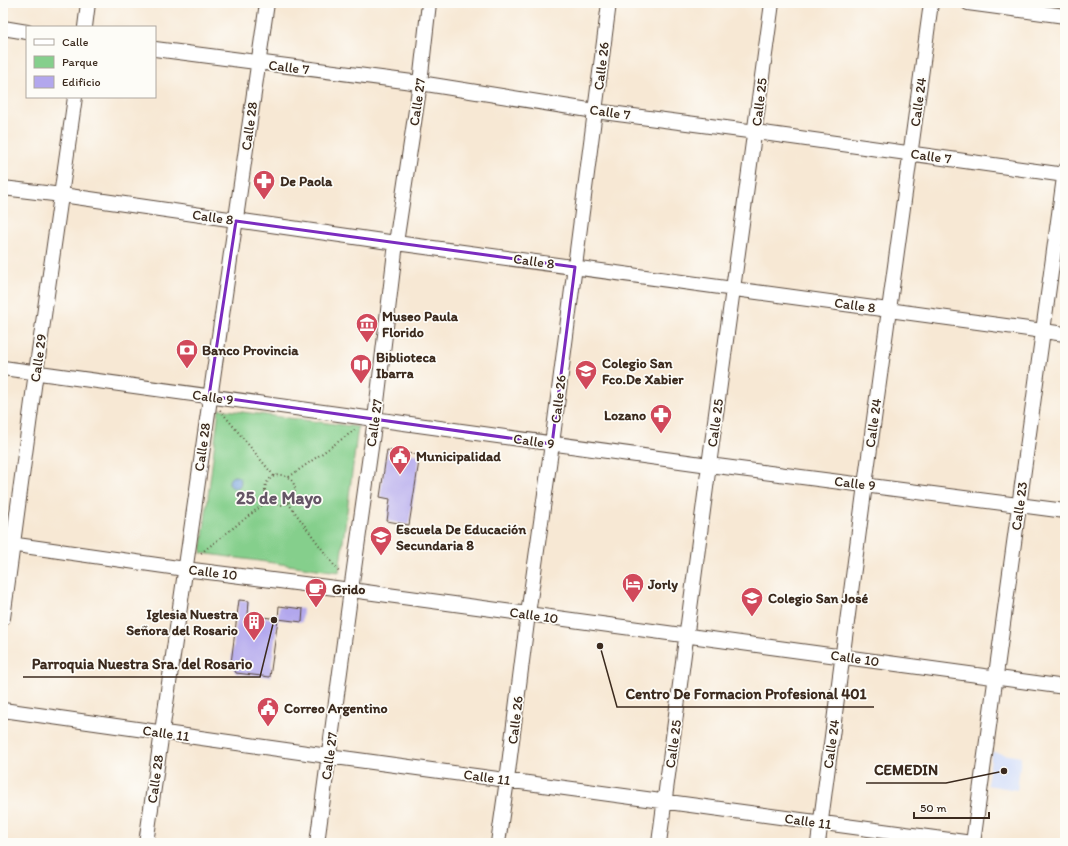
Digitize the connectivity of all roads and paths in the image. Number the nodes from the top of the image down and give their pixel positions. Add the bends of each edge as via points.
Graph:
1 (88, 3) edge
2 (267, 3) edge
3 (429, 3) edge
4 (609, 3) edge
5 (772, 3) edge
6 (931, 3) edge
7 (968, 3) edge
8 (1065, 16) edge
9 (85, 26) edge
10 (3, 28) edge
11 (26, 32) edge
12 (156, 49) edge
13 (258, 63) junction
14 (420, 83) junction
15 (75, 98) edge
16 (596, 110) junction
17 (756, 132) junction
18 (911, 153) junction
19 (1065, 173) edge
20 (3, 188) edge
21 (62, 195) junction
22 (236, 221) junction
23 (396, 243) junction
24 (575, 267) junction
25 (734, 288) junction
26 (889, 310) junction
27 (1043, 330) junction
28 (1065, 334) edge
29 (3, 368) edge
30 (36, 372) junction
31 (210, 396) junction
32 (219, 409) dead end
33 (375, 419) junction
34 (358, 428) dead end
35 (552, 444) junction
36 (709, 465) junction
37 (274, 476) junction
38 (289, 477) junction
39 (865, 485) junction
40 (269, 500) junction
41 (288, 503) junction
42 (1020, 505) junction
43 (1065, 511) edge
44 (8, 543) edge
45 (201, 553) dead end
46 (185, 568) junction
47 (340, 572) dead end
48 (351, 590) junction
49 (528, 614) junction
50 (3, 618) edge
51 (688, 635) junction
52 (843, 656) junction
53 (995, 678) junction
54 (1065, 687) edge
55 (3, 710) edge
56 (161, 733) junction
57 (328, 756) junction
58 (507, 780) junction
59 (665, 801) junction
60 (821, 822) junction
61 (146, 843) edge
62 (317, 843) edge
63 (498, 843) edge
64 (659, 843) edge
65 (818, 843) edge
66 (972, 843) edge

1 - 9 street
2 - 13 street, Calle 28
3 - 14 street, Calle 27
4 - 16 street, Calle 26
5 - 17 street, Calle 25
6 - 18 street, Calle 24
7 - 8 street
10 - 11 street
12 - 13 street, Calle 7
13 - 14 street, Calle 7
13 - 22 street, Calle 28
14 - 16 street, Calle 7
14 - 23 street, Calle 27
15 - 21 street, Calle 29
16 - 17 street, Calle 7
16 - 24 street, Calle 26
17 - 18 street, Calle 7
17 - 25 street, Calle 25
18 - 19 street, Calle 7
18 - 26 street, Calle 24
19 - 27 street, Calle 23
20 - 21 street, Calle 8
21 - 22 street, Calle 8
21 - 30 street, Calle 29
22 - 23 street, Calle 8
22 - 31 street, Calle 28
23 - 24 street, Calle 8
23 - 33 street, Calle 27
24 - 25 street, Calle 8
24 - 35 street, Calle 26
25 - 26 street, Calle 8
25 - 36 street, Calle 25
26 - 27 street, Calle 8
26 - 39 street, Calle 24
27 - 28 street, Calle 8
27 - 42 street, Calle 23
29 - 30 street, Calle 9
30 - 31 street, Calle 9
30 - 44 street, Calle 29
31 - 33 street, Calle 9
31 - 46 street, Calle 28
32 - 37 path
33 - 35 street, Calle 9
33 - 48 street, Calle 27
34 - 38 path
35 - 36 street, Calle 9
35 - 49 street, Calle 26
36 - 39 street, Calle 9
36 - 51 street, Calle 25
37 - 38 path via 279,474
37 - 40 path via 266,486 265,491
38 - 41 path via 293,480 296,490
39 - 42 street, Calle 9
39 - 52 street, Calle 24
40 - 41 path via 283,505
40 - 45 path
41 - 47 path
42 - 43 street, Calle 9
42 - 53 street, Calle 23
44 - 46 street, Calle 10
44 - 50 street, Calle 29
46 - 48 street, Calle 10
46 - 56 street, Calle 28
48 - 49 street, Calle 10
48 - 57 street, Calle 27
49 - 51 street, Calle 10
49 - 58 street, Calle 26
51 - 52 street, Calle 10
51 - 59 street, Calle 25
52 - 53 street, Calle 10
52 - 60 street, Calle 24
53 - 54 street, Calle 10
53 - 66 street, Calle 23
55 - 56 street, Calle 11
56 - 57 street, Calle 11
56 - 61 street, Calle 28
57 - 58 street, Calle 11
57 - 62 street, Calle 27
58 - 59 street, Calle 11
58 - 63 street, Calle 26
59 - 60 street, Calle 11
59 - 64 street, Calle 25
60 - 65 street, Calle 24
60 - 66 street, Calle 11

